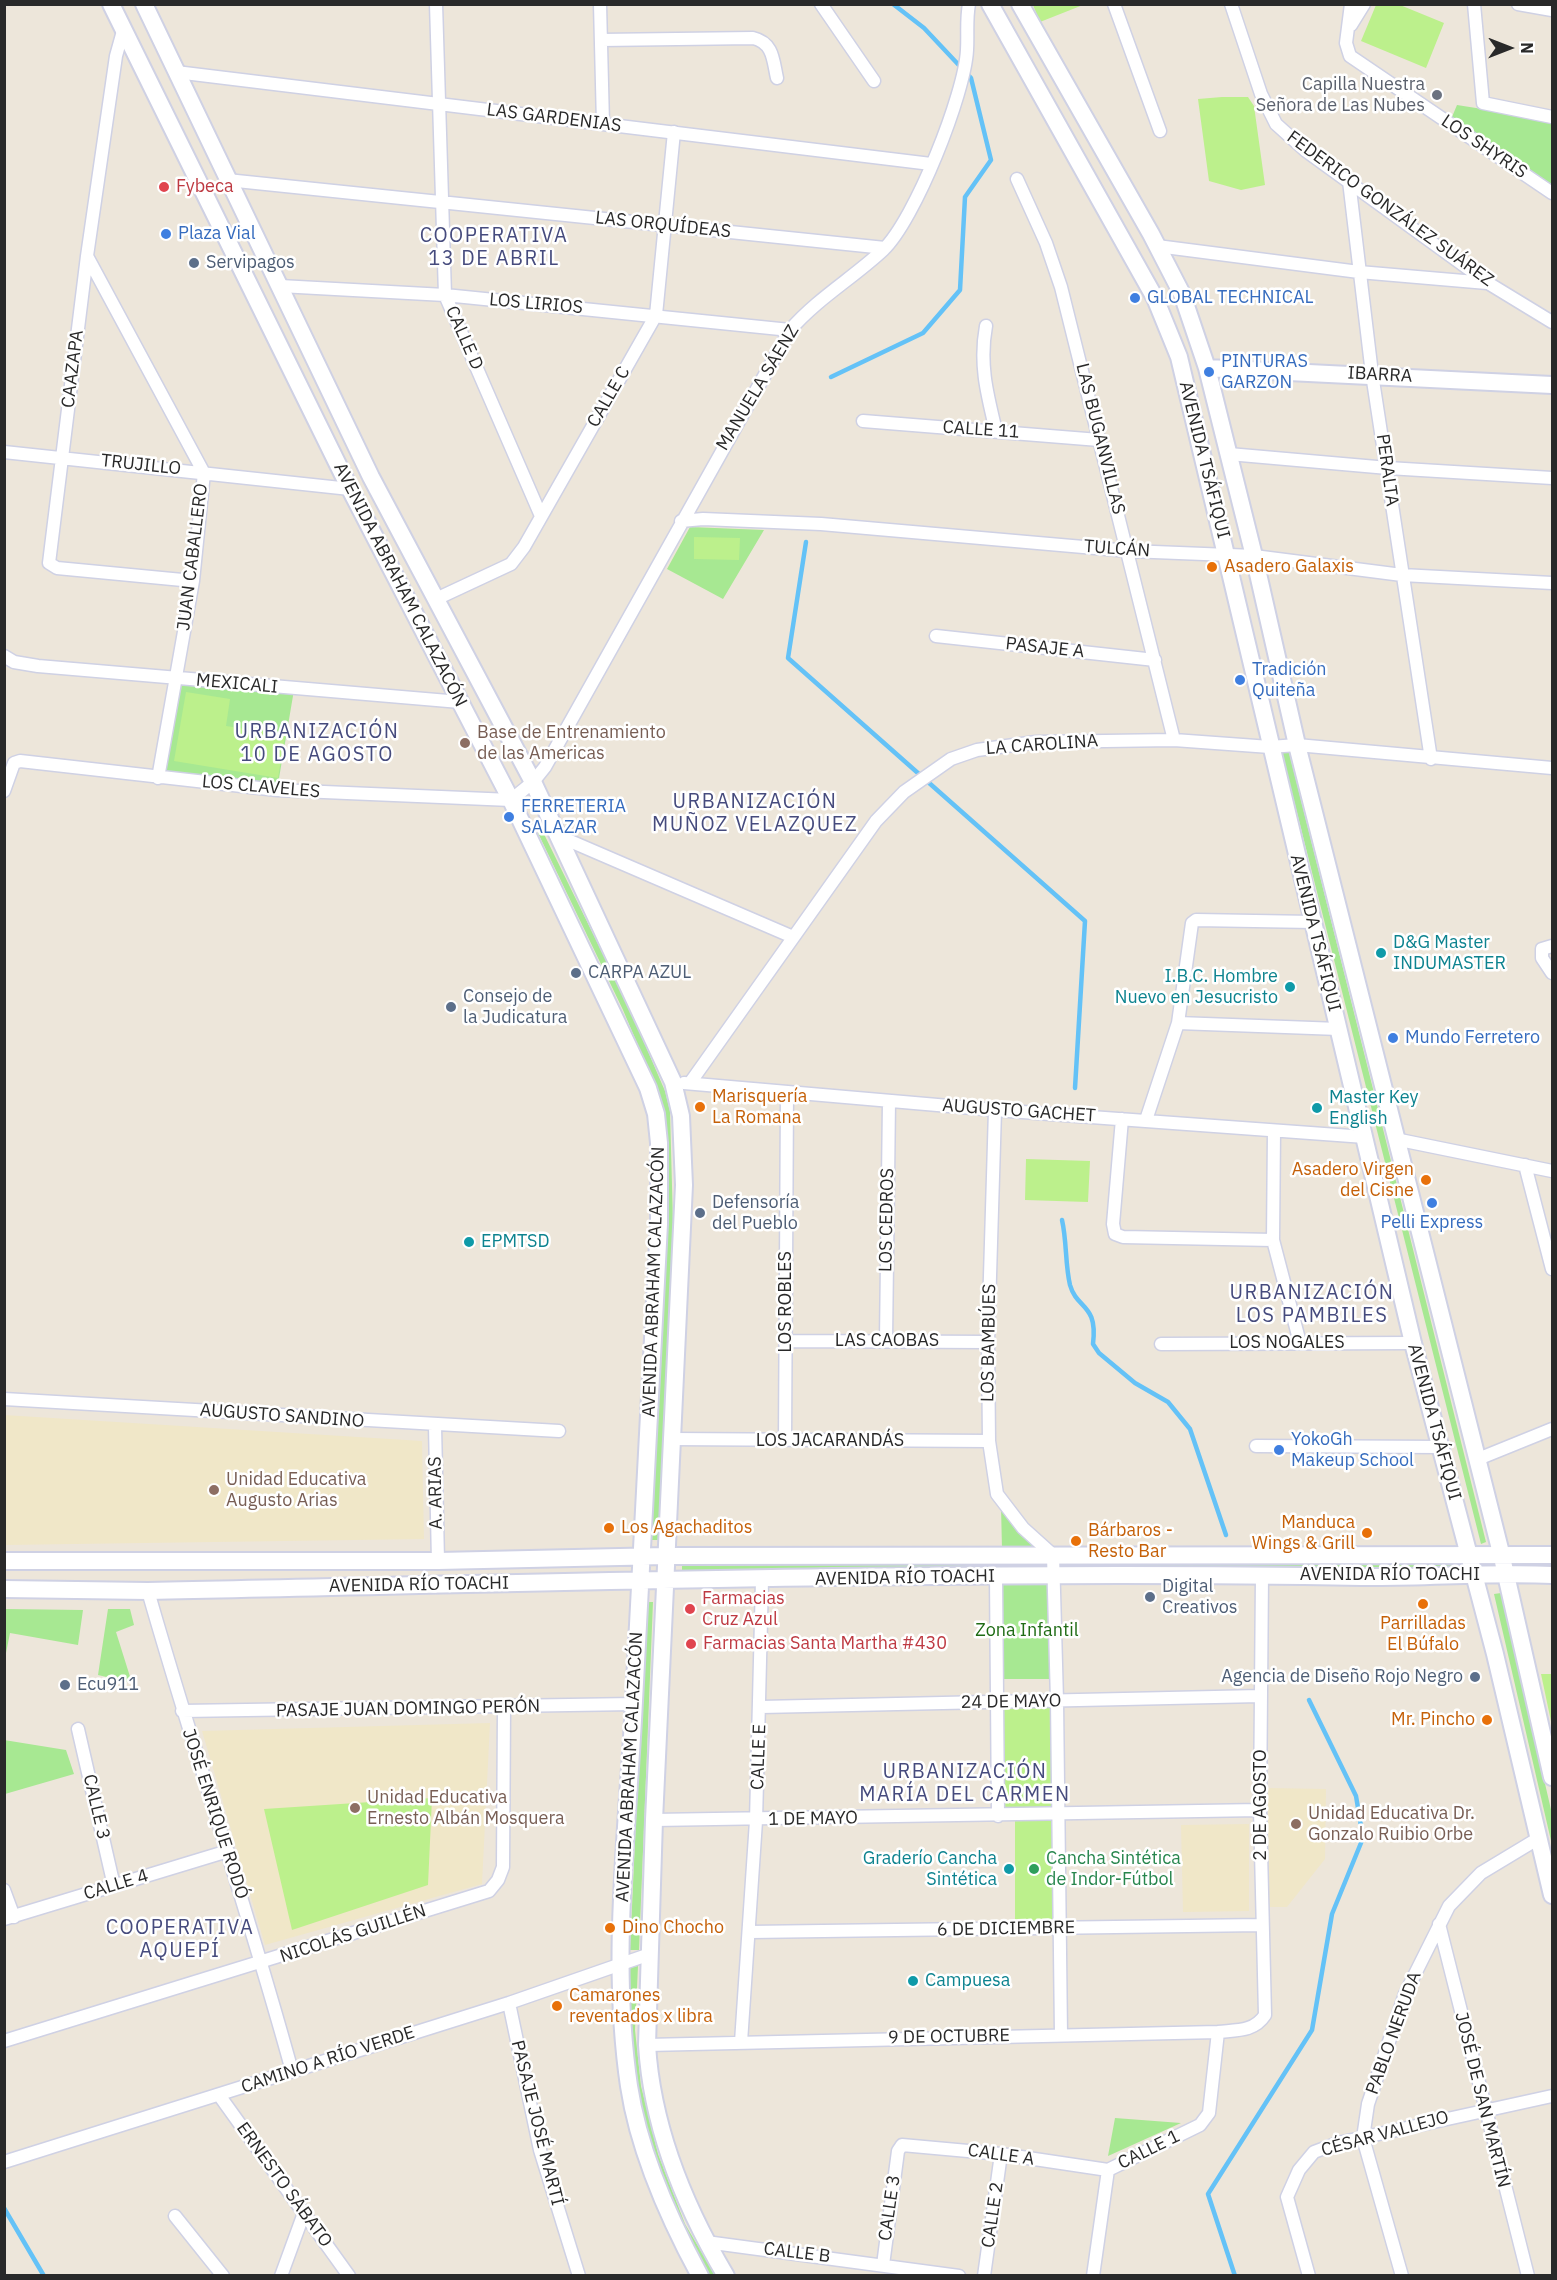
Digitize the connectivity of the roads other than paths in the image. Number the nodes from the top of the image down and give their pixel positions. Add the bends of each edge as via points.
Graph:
1 (111, 4) edge
2 (144, 4) edge
3 (436, 4) edge
4 (600, 4) edge
5 (821, 4) edge
6 (969, 4) edge
7 (990, 4) edge
8 (1020, 4) edge
9 (1114, 4) edge
10 (1231, 4) edge
11 (1351, 4) edge
12 (1365, 4) edge
13 (1474, 4) edge
14 (1518, 4) edge
15 (1552, 10) edge
16 (1349, 29) junction
17 (123, 31) junction
18 (601, 40) junction
19 (176, 72) junction
20 (777, 78) dead end
21 (874, 81) dead end
22 (438, 105) junction
23 (1552, 117) edge
24 (603, 124) junction
25 (1160, 131) dead end
26 (674, 132) junction
27 (931, 164) junction
28 (1017, 179) dead end
29 (227, 180) junction
30 (1349, 181) junction
31 (1552, 193) edge
32 (441, 202) junction
33 (665, 225) junction
34 (1158, 246) junction
35 (885, 248) junction
36 (87, 256) junction
37 (1359, 272) junction
38 (1488, 283) junction
39 (280, 286) junction
40 (445, 295) junction
41 (656, 315) junction
42 (1552, 322) edge
43 (986, 326) dead end
44 (790, 330) junction
45 (1207, 368) junction
46 (1372, 374) junction
47 (1552, 386) edge
48 (862, 421) dead end
49 (996, 431) junction
50 (1099, 440) junction
51 (4, 452) edge
52 (1229, 454) junction
53 (62, 456) junction
54 (1388, 468) junction
55 (204, 472) junction
56 (1552, 478) edge
57 (350, 489) junction
58 (541, 516) junction
59 (681, 521) junction
60 (1129, 551) junction
61 (1227, 555) junction
62 (1254, 556) junction
63 (1402, 575) junction
64 (194, 581) junction
65 (1552, 583) edge
66 (436, 599) junction
67 (936, 636) dead end
68 (9, 659) edge
69 (1155, 660) junction
70 (176, 679) junction
71 (460, 702) junction
72 (1174, 740) junction
73 (1297, 745) junction
74 (1270, 747) junction
75 (1431, 759) junction
76 (1552, 768) edge
77 (158, 778) junction
78 (533, 782) junction
79 (4, 791) edge
80 (511, 800) junction
81 (556, 835) junction
82 (1313, 922) junction
83 (793, 937) junction
84 (1547, 948) edge
85 (1552, 973) edge
86 (1178, 1023) junction
87 (1339, 1029) junction
88 (681, 1083) junction
89 (787, 1092) junction
90 (889, 1101) junction
91 (995, 1110) junction
92 (1122, 1119) junction
93 (1146, 1120) junction
94 (1274, 1131) junction
95 (1365, 1137) junction
96 (1395, 1139) junction
97 (1525, 1165) junction
98 (1552, 1171) edge
99 (1273, 1239) junction
100 (1552, 1269) edge
101 (886, 1340) junction
102 (786, 1341) junction
103 (988, 1342) junction
104 (1300, 1343) junction
105 (1413, 1343) junction
106 (1161, 1344) dead end
107 (4, 1399) edge
108 (435, 1426) junction
109 (1552, 1429) edge
110 (559, 1431) dead end
111 (670, 1439) junction
112 (785, 1440) junction
113 (989, 1441) junction
114 (1256, 1446) dead end
115 (1441, 1447) junction
116 (1478, 1459) junction
117 (1502, 1553) junction
118 (1469, 1554) junction
119 (1053, 1555) junction
120 (1552, 1555) edge
121 (640, 1556) junction
122 (665, 1556) junction
123 (4, 1561) edge
124 (438, 1561) junction
125 (1506, 1573) junction
126 (1054, 1575) junction
127 (1263, 1575) junction
128 (1552, 1575) edge
129 (996, 1576) junction
130 (1475, 1576) junction
131 (762, 1580) junction
132 (664, 1581) junction
133 (639, 1582) junction
134 (4, 1589) edge
135 (148, 1591) junction
136 (1260, 1696) junction
137 (1057, 1701) junction
138 (998, 1702) junction
139 (634, 1704) junction
140 (761, 1707) junction
141 (504, 1708) junction
142 (182, 1711) junction
143 (78, 1729) dead end
144 (1552, 1777) edge
145 (1260, 1810) junction
146 (1057, 1815) junction
147 (998, 1816) junction
148 (654, 1820) junction
149 (756, 1821) junction
150 (1539, 1838) junction
151 (228, 1851) junction
152 (114, 1886) junction
153 (4, 1890) edge
154 (1552, 1895) edge
155 (9, 1918) edge
156 (1439, 1924) junction
157 (1261, 1925) junction
158 (1060, 1928) junction
159 (750, 1932) junction
160 (650, 1954) junction
161 (262, 1962) junction
162 (621, 1965) junction
163 (509, 2003) junction
164 (1251, 2029) joint
165 (1218, 2032) junction
166 (1061, 2035) junction
167 (4, 2041) edge
168 (741, 2042) junction
169 (647, 2045) junction
170 (292, 2071) junction
171 (219, 2095) junction
172 (1552, 2096) edge
173 (1484, 2109) junction
174 (1363, 2138) junction
175 (898, 2151) joint
176 (1001, 2154) junction
177 (4, 2162) edge
178 (1108, 2170) junction
179 (304, 2214) junction
180 (175, 2216) dead end
181 (706, 2242) junction
182 (883, 2265) junction
183 (223, 2276) edge
184 (281, 2276) edge
185 (349, 2276) edge
186 (579, 2276) edge
187 (700, 2276) edge
188 (726, 2276) edge
189 (959, 2276) edge
190 (984, 2276) edge
191 (1093, 2276) edge
192 (1309, 2276) edge
193 (1402, 2276) edge
194 (1528, 2276) edge

1 - 17 main road, AVENIDA ABRAHAM CALAZACÓN
2 - 19 main road, AVENIDA ABRAHAM CALAZACÓN
3 - 22 street, CALLE D
4 - 18 street
5 - 21 street
6 - 27 street, MANUELA SÁENZ via 968,50 949,124
7 - 61 main road, AVENIDA TSÁFIQUI via 1155,297 1179,357
8 - 34 main road, AVENIDA TSÁFIQUI
9 - 25 street
10 - 30 street, FEDERICO GONZÁLEZ SUÁREZ via 1261,94 1276,124
11 - 16 street, LOS SHYRIS
12 - 16 street
13 - 23 street via 1483,104
14 - 15 street
16 - 31 street, LOS SHYRIS via 1346,43 1350,56
17 - 36 street, CAAZAPA
17 - 57 main road, AVENIDA ABRAHAM CALAZACÓN
18 - 20 street via 753,38 770,48
18 - 24 street
19 - 22 street, LAS GARDENIAS
19 - 29 main road, AVENIDA ABRAHAM CALAZACÓN
22 - 24 street, LAS GARDENIAS
22 - 32 street, CALLE D
24 - 26 street, LAS GARDENIAS
26 - 27 street, LAS GARDENIAS
26 - 33 street, CALLE C
27 - 35 street, MANUELA SÁENZ via 908,214
28 - 50 street, LAS BUGANVILLAS via 1061,287
29 - 32 street, LAS ORQUÍDEAS
29 - 39 main road, AVENIDA ABRAHAM CALAZACÓN
30 - 37 street, PERALTA
30 - 38 street, FEDERICO GONZÁLEZ SUÁREZ
32 - 33 street, LAS ORQUÍDEAS
32 - 40 street, CALLE D
33 - 35 street, LAS ORQUÍDEAS
33 - 41 street, CALLE C
34 - 37 street
34 - 45 main road, AVENIDA TSÁFIQUI via 1182,294
35 - 44 street, MANUELA SÁENZ via 808,309
36 - 53 street, CAAZAPA
36 - 55 street, JUAN CABALLERO
37 - 38 street
37 - 46 street, PERALTA
38 - 42 street, FEDERICO GONZÁLEZ SUÁREZ
39 - 40 street, LOS LIRIOS
39 - 66 main road, AVENIDA ABRAHAM CALAZACÓN via 371,477
40 - 41 street, LOS LIRIOS
40 - 58 street, CALLE D
41 - 44 street, LOS LIRIOS
41 - 58 street, CALLE C
43 - 49 street via 982,352 984,384
44 - 59 street, MANUELA SÁENZ
45 - 46 main road, IBARRA
45 - 52 main road, AVENIDA TSÁFIQUI
46 - 47 main road, IBARRA
46 - 54 street, PERALTA
48 - 49 street, CALLE 11
49 - 50 street, CALLE 11
50 - 60 street, LAS BUGANVILLAS
51 - 53 street, TRUJILLO
52 - 54 street
52 - 62 main road, AVENIDA TSÁFIQUI
53 - 55 street, TRUJILLO
53 - 64 street, CAAZAPA via 49,563
54 - 56 street
54 - 63 street, PERALTA
55 - 57 street, TRUJILLO
55 - 64 street, JUAN CABALLERO
57 - 71 main road, AVENIDA ABRAHAM CALAZACÓN
58 - 66 street, CALLE C via 511,564
59 - 60 street, TULCÁN via 821,524
59 - 78 street, MANUELA SÁENZ via 545,767
60 - 61 street, TULCÁN
60 - 69 street, LAS BUGANVILLAS
61 - 62 street, TULCÁN
61 - 74 main road, AVENIDA TSÁFIQUI
62 - 63 street, TULCÁN
62 - 73 main road, AVENIDA TSÁFIQUI
63 - 65 street, TULCÁN
63 - 75 street, PERALTA
64 - 70 street, JUAN CABALLERO
66 - 78 main road, AVENIDA ABRAHAM CALAZACÓN
67 - 69 street, PASAJE A
68 - 70 street, MEXICALI
69 - 72 street, LAS BUGANVILLAS
70 - 71 street, MEXICALI
70 - 77 street, JUAN CABALLERO
71 - 80 main road, AVENIDA ABRAHAM CALAZACÓN
72 - 74 street, LA CAROLINA
72 - 83 street, LA CAROLINA via 1036,742 977,750 951,759 904,792 876,821
73 - 74 street, LA CAROLINA
73 - 75 street, LA CAROLINA
73 - 96 main road, AVENIDA TSÁFIQUI
74 - 82 main road, AVENIDA TSÁFIQUI
75 - 76 street, LA CAROLINA
77 - 79 street, LOS CLAVELES via 20,761 14,763
77 - 80 street, LOS CLAVELES via 277,790
78 - 80 street
78 - 81 main road, AVENIDA ABRAHAM CALAZACÓN
80 - 121 main road, AVENIDA ABRAHAM CALAZACÓN via 634,1056 656,1114 659,1224 647,1488
81 - 83 street
81 - 88 main road, AVENIDA ABRAHAM CALAZACÓN
82 - 86 street via 1196,920 1189,929
82 - 87 main road, AVENIDA TSÁFIQUI
83 - 88 street, LA CAROLINA
84 - 85 street via 1542,958
86 - 87 street
86 - 93 street
87 - 95 main road, AVENIDA TSÁFIQUI
88 - 89 street, AUGUSTO GACHET
88 - 111 main road, AVENIDA ABRAHAM CALAZACÓN via 684,1185
89 - 90 street, AUGUSTO GACHET
89 - 102 street, LOS ROBLES
90 - 91 street, AUGUSTO GACHET
90 - 101 street, LOS CEDROS
91 - 92 street, AUGUSTO GACHET
91 - 103 street, LOS BAMBÚES
92 - 93 street, AUGUSTO GACHET
92 - 99 street via 1115,1234
93 - 94 street, AUGUSTO GACHET
94 - 95 street, AUGUSTO GACHET
94 - 99 street
95 - 105 main road, AVENIDA TSÁFIQUI
96 - 97 street
96 - 116 main road, AVENIDA TSÁFIQUI
97 - 98 street
97 - 100 street
99 - 104 street
101 - 102 street, LAS CAOBAS
101 - 103 street, LAS CAOBAS
102 - 112 street, LOS ROBLES
103 - 113 street, LOS BAMBÚES
104 - 105 street, LOS NOGALES
104 - 106 street, LOS NOGALES
105 - 115 main road, AVENIDA TSÁFIQUI
107 - 108 street, AUGUSTO SANDINO
108 - 110 street, AUGUSTO SANDINO
108 - 124 street, A. ARIAS
109 - 116 street
111 - 112 street, LOS JACARANDÁS
111 - 122 main road, AVENIDA ABRAHAM CALAZACÓN
112 - 113 street, LOS JACARANDÁS
113 - 119 street, LOS BAMBÚES via 998,1494 1023,1528
114 - 115 street
115 - 118 main road, AVENIDA TSÁFIQUI
116 - 117 main road, AVENIDA TSÁFIQUI
117 - 118 main road, AVENIDA RÍO TOACHI
117 - 120 main road, AVENIDA RÍO TOACHI
117 - 125 main road, AVENIDA TSÁFIQUI
118 - 119 main road, AVENIDA RÍO TOACHI
118 - 130 main road, AVENIDA TSÁFIQUI
119 - 122 main road, AVENIDA RÍO TOACHI
119 - 126 street
121 - 122 main road, AVENIDA RÍO TOACHI
121 - 124 main road, AVENIDA RÍO TOACHI
121 - 133 main road, AVENIDA ABRAHAM CALAZACÓN
122 - 132 main road, AVENIDA ABRAHAM CALAZACÓN
123 - 124 main road, AVENIDA RÍO TOACHI
125 - 128 main road, AVENIDA RÍO TOACHI
125 - 130 main road, AVENIDA RÍO TOACHI
125 - 144 main road, AVENIDA TSÁFIQUI
126 - 127 main road, AVENIDA RÍO TOACHI
126 - 129 main road, AVENIDA RÍO TOACHI
126 - 137 street
127 - 130 main road, AVENIDA RÍO TOACHI
127 - 136 street, 2 DE AGOSTO
129 - 131 main road, AVENIDA RÍO TOACHI
129 - 138 street
130 - 150 main road, AVENIDA TSÁFIQUI
131 - 132 main road, AVENIDA RÍO TOACHI
131 - 140 street, CALLE E
132 - 133 main road, AVENIDA RÍO TOACHI
132 - 148 main road, AVENIDA ABRAHAM CALAZACÓN
133 - 135 main road, AVENIDA RÍO TOACHI
133 - 139 main road, AVENIDA ABRAHAM CALAZACÓN
134 - 135 main road, AVENIDA RÍO TOACHI
135 - 142 street, JOSÉ ENRIQUE RODÓ
136 - 137 street, 24 DE MAYO
136 - 145 street, 2 DE AGOSTO
137 - 138 street, 24 DE MAYO
137 - 146 street
138 - 140 street, 24 DE MAYO
138 - 147 street
139 - 141 street, PASAJE JUAN DOMINGO PERÓN
139 - 162 main road, AVENIDA ABRAHAM CALAZACÓN
140 - 149 street, CALLE E
141 - 142 street, PASAJE JUAN DOMINGO PERÓN
141 - 161 street, NICOLÁS GUILLÉN via 503,1867 489,1891
142 - 151 street, JOSÉ ENRIQUE RODÓ
143 - 152 street, CALLE 3
145 - 146 street, 1 DE MAYO
145 - 157 street, 2 DE AGOSTO
146 - 147 street, 1 DE MAYO
146 - 158 street
147 - 149 street, 1 DE MAYO
148 - 149 street, 1 DE MAYO
148 - 160 main road, AVENIDA ABRAHAM CALAZACÓN
149 - 159 street, CALLE E
150 - 154 main road, AVENIDA TSÁFIQUI
150 - 156 street, PABLO NERUDA via 1481,1873 1449,1906
151 - 152 street, CALLE 4
151 - 161 street, JOSÉ ENRIQUE RODÓ
152 - 155 street, CALLE 4
153 - 155 street
156 - 173 street, JOSÉ DE SAN MARTÍN
156 - 174 street, PABLO NERUDA via 1406,1994 1368,2104
157 - 158 street, 6 DE DICIEMBRE
157 - 164 street, 2 DE AGOSTO via 1265,2015
158 - 159 street, 6 DE DICIEMBRE
158 - 166 street
159 - 168 street, CALLE E
160 - 162 street, CAMINO A RÍO VERDE
160 - 169 main road, AVENIDA ABRAHAM CALAZACÓN
161 - 167 street, NICOLÁS GUILLÉN
161 - 170 street, JOSÉ ENRIQUE RODÓ
162 - 163 street, CAMINO A RÍO VERDE
162 - 187 main road, AVENIDA ABRAHAM CALAZACÓN via 630,2089 649,2162 675,2230
163 - 170 street, CAMINO A RÍO VERDE
163 - 186 street, PASAJE JOSÉ MARTÍ via 540,2150
164 - 165 street, 9 DE OCTUBRE
165 - 166 street, 9 DE OCTUBRE
165 - 178 street, CALLE 1 via 1206,2119
166 - 168 street, 9 DE OCTUBRE
168 - 169 street, 9 DE OCTUBRE
169 - 181 main road, AVENIDA ABRAHAM CALAZACÓN via 657,2115
170 - 171 street, CAMINO A RÍO VERDE
171 - 177 street, CAMINO A RÍO VERDE
171 - 179 street, ERNESTO SÁBATO
172 - 173 street, CÉSAR VALLEJO
173 - 174 street, CÉSAR VALLEJO
173 - 194 street, JOSÉ DE SAN MARTÍN
174 - 192 street, CÉSAR VALLEJO via 1314,2152 1299,2170 1287,2198
174 - 193 street, PABLO NERUDA
175 - 176 street, CALLE A via 909,2144
175 - 182 street, CALLE 3
176 - 178 street, CALLE A
176 - 190 street, CALLE 2
178 - 191 street, CALLE 1
179 - 184 street
179 - 185 street, ERNESTO SÁBATO
180 - 183 street
181 - 182 street, CALLE B
181 - 188 main road, AVENIDA ABRAHAM CALAZACÓN
182 - 189 street, CALLE B

